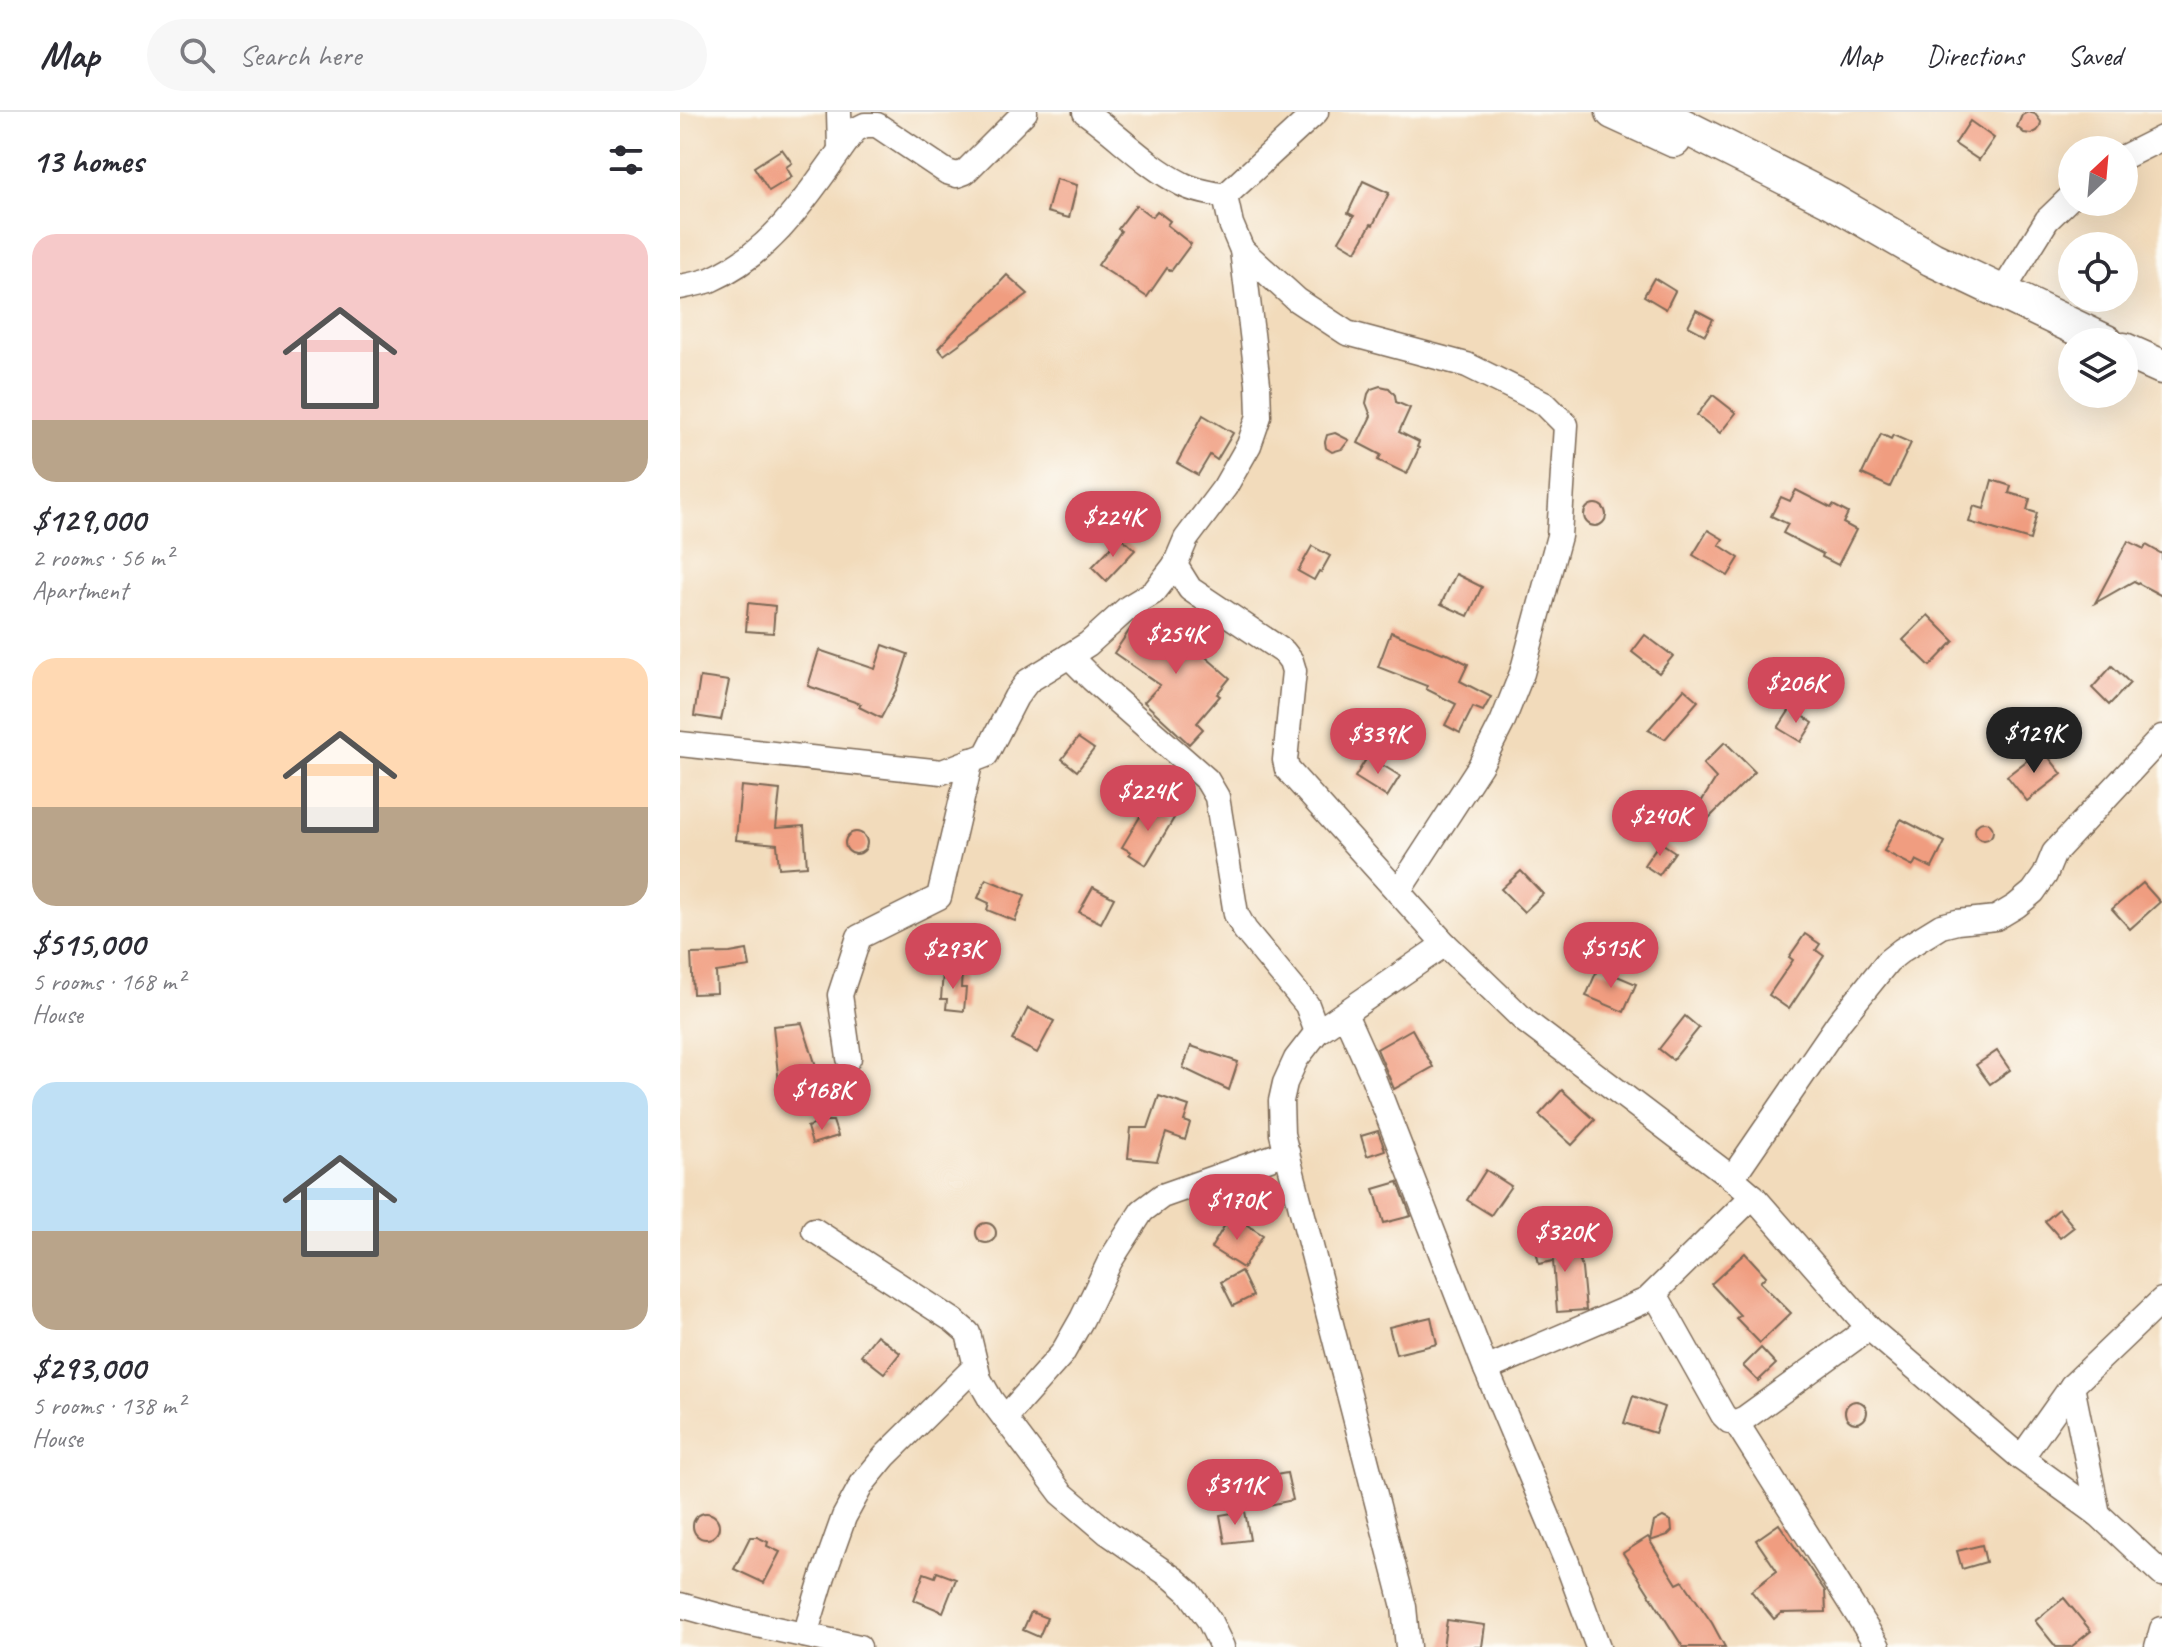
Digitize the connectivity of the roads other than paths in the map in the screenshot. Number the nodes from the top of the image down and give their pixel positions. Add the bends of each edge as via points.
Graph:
1 (839, 112) edge
2 (1025, 112) edge
3 (1085, 112) edge
4 (1316, 112) edge
5 (1613, 112) edge
6 (1655, 112) edge
7 (2162, 138) edge
8 (840, 150) junction
9 (2138, 150) edge
10 (1225, 196) junction
11 (2058, 209) edge
12 (1242, 250) junction
13 (1932, 259) junction
14 (680, 287) edge
15 (2001, 294) junction
16 (2075, 328) edge
17 (2138, 356) edge
18 (2162, 367) edge
19 (1175, 565) junction
20 (1069, 656) junction
21 (2162, 737) edge
22 (680, 744) edge
23 (971, 760) junction
24 (1398, 892) junction
25 (1445, 944) junction
26 (1345, 1014) junction
27 (1317, 1032) junction
28 (849, 1058) dead end
29 (1287, 1152) junction
30 (1732, 1178) junction
31 (1753, 1196) junction
32 (814, 1230) dead end
33 (1655, 1294) junction
34 (2162, 1300) edge
35 (1869, 1328) junction
36 (976, 1366) junction
37 (1486, 1369) junction
38 (2072, 1386) junction
39 (1005, 1418) junction
40 (1736, 1422) junction
41 (2021, 1458) junction
42 (2098, 1514) junction
43 (2162, 1574) edge
44 (680, 1605) edge
45 (2162, 1629) edge
46 (805, 1635) junction
47 (859, 1647) edge
48 (1222, 1647) edge
49 (1408, 1647) edge
50 (1598, 1647) edge
51 (1878, 1647) edge
52 (2157, 1647) edge

1 - 8 street
2 - 8 street via 957,175 877,125 855,130
3 - 10 street via 1184,186
4 - 10 street
5 - 13 highway via 1828,217
6 - 13 highway via 1832,201
7 - 9 street
8 - 14 street via 791,218 754,254 709,280
10 - 12 street
11 - 15 street
12 - 19 street via 1259,416 1249,445 1186,539
12 - 24 street via 1297,300 1347,333 1467,365 1544,403 1566,425 1559,536 1522,673 1480,766
13 - 15 highway
15 - 16 highway
17 - 18 highway
19 - 20 street via 1154,592
19 - 24 street via 1190,589 1291,661 1287,769
20 - 23 street via 1028,681 986,755
20 - 27 street via 1212,786 1236,914 1307,1005
21 - 30 street via 2054,853 2033,892 1996,918 1941,926 1888,961 1839,1022
22 - 23 street via 942,772
23 - 28 street via 939,897 859,937 840,995
24 - 25 street
25 - 26 street
25 - 30 street via 1525,1021
26 - 27 street
26 - 37 street
27 - 29 street via 1285,1083 1281,1101
29 - 39 street via 1162,1196 1142,1211 1062,1354
29 - 49 street via 1404,1607
30 - 31 street
31 - 33 street
31 - 35 street
32 - 36 street via 954,1321 968,1333
33 - 37 street
33 - 40 street via 1723,1415
34 - 38 street
35 - 40 street
35 - 41 street
36 - 39 street
36 - 46 street via 862,1484 844,1517
37 - 50 street
38 - 41 street
38 - 42 street
39 - 48 street via 1061,1493 1189,1592
40 - 51 street
41 - 42 street
42 - 43 street
44 - 46 street
45 - 52 street
46 - 47 street

